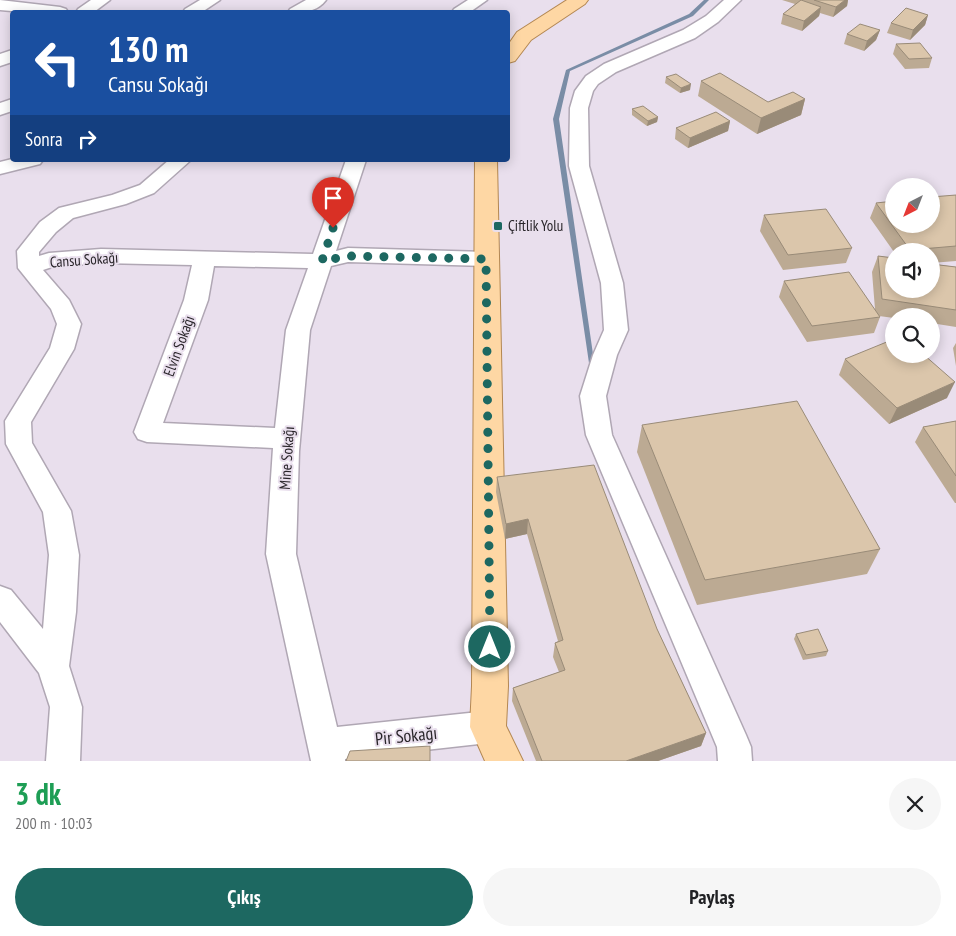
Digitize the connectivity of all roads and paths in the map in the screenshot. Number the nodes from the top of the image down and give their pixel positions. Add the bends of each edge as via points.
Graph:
1 (102, 0) edge
2 (212, 0) edge
3 (318, 0) edge
4 (479, 0) edge
5 (579, 0) edge
6 (733, 0) edge
7 (0, 5) edge
8 (43, 10) edge
9 (87, 10) edge
10 (194, 10) edge
11 (300, 10) edge
12 (463, 10) edge
13 (510, 54) edge
14 (25, 162) edge
15 (180, 162) edge
16 (355, 162) edge
17 (486, 162) edge
18 (0, 168) edge
19 (205, 258) junction
20 (486, 259) junction
21 (322, 261) junction
22 (29, 268) junction
23 (287, 439) junction
24 (0, 599) edge
25 (53, 666) junction
26 (488, 727) junction
27 (326, 753) edge
28 (62, 761) edge
29 (504, 761) edge
30 (735, 761) edge

1 - 9 street
2 - 10 street
3 - 11 street
4 - 12 street
5 - 13 main road via 524,36
6 - 30 street via 688,34 610,68 592,80 584,91 579,108 579,166 612,283 616,330 593,396 599,435 734,747
7 - 8 street
14 - 18 street
15 - 22 street via 147,189 120,200 66,213 48,227 28,251
16 - 21 street, Mine Sokağı
17 - 20 main road
19 - 21 street, Cansu Sokağı
19 - 22 street, Cansu Sokağı via 101,256 49,260
19 - 23 street, Elvin Sokağı via 196,300 146,432
20 - 21 street, Cansu Sokağı via 348,256
20 - 26 main road
21 - 23 street, Mine Sokağı via 298,330
22 - 25 street, Cansu Sokağı via 60,306 69,324 62,349 18,420 20,444 57,511 64,555 61,612
23 - 27 street, Mine Sokağı via 281,554
24 - 25 street, Cansu Sokağı
25 - 28 street, Cansu Sokağı via 66,707
26 - 27 street, Pir Sokağı
26 - 29 main road

